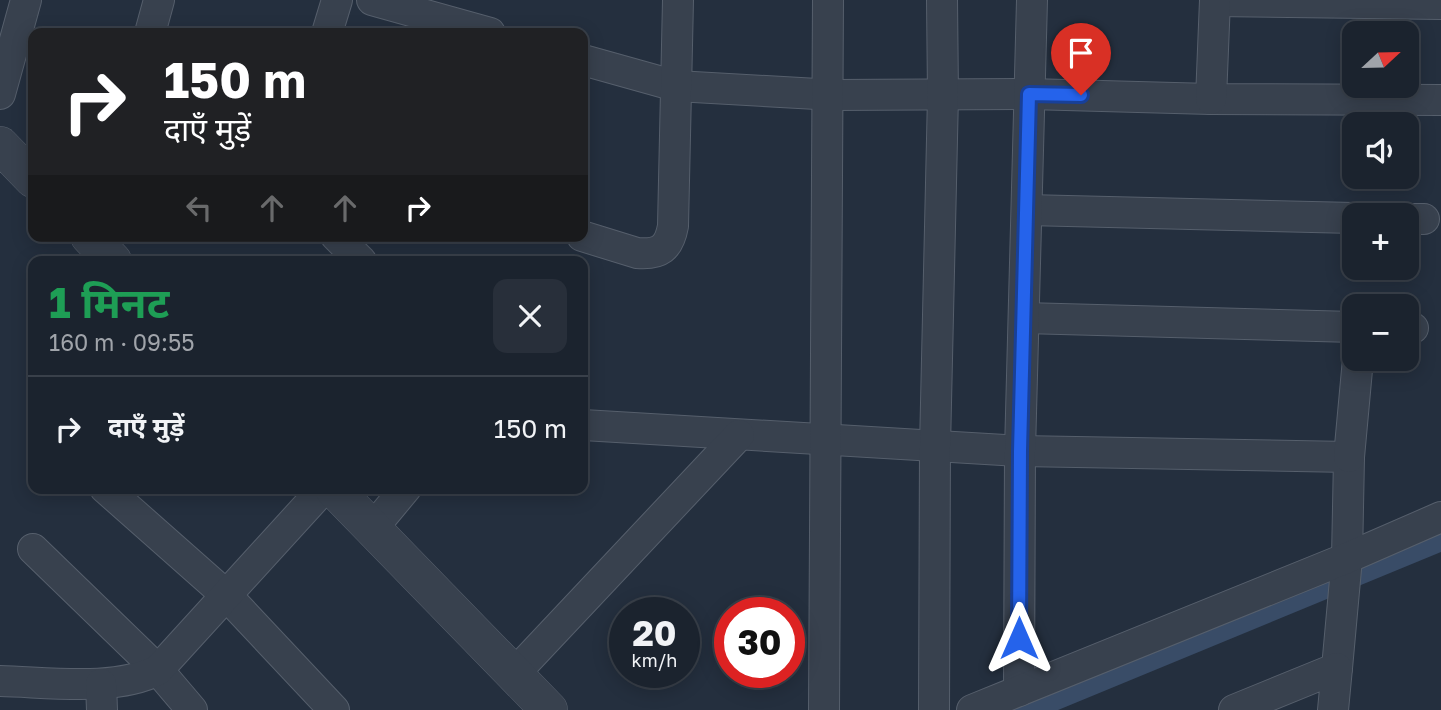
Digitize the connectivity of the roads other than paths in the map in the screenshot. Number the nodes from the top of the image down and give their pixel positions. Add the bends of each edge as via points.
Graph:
1 (26, 0) edge
2 (159, 0) edge
3 (337, 0) edge
4 (372, 0) edge
5 (678, 0) edge
6 (828, 0) edge
7 (942, 0) edge
8 (1032, 0) edge
9 (1215, 1) edge
10 (1441, 4) edge
11 (151, 28) edge
12 (329, 28) edge
13 (472, 28) edge
14 (588, 61) edge
15 (676, 86) junction
16 (0, 94) edge
17 (826, 94) junction
18 (1029, 94) junction
19 (943, 95) junction
20 (1211, 99) junction
21 (1441, 100) edge
22 (0, 145) edge
23 (28, 174) edge
24 (1027, 210) junction
25 (1342, 218) edge
26 (588, 238) edge
27 (95, 242) edge
28 (342, 242) edge
29 (108, 256) edge
30 (356, 256) edge
31 (1024, 318) junction
32 (1342, 327) edge
33 (1357, 371) edge
34 (588, 425) edge
35 (739, 435) junction
36 (825, 440) junction
37 (935, 447) junction
38 (1020, 451) junction
39 (1349, 457) junction
40 (112, 494) edge
41 (319, 494) edge
42 (339, 494) edge
43 (402, 494) edge
44 (1441, 517) edge
45 (372, 529) junction
46 (33, 549) dead end
47 (1347, 558) junction
48 (226, 596) junction
49 (1337, 668) junction
50 (158, 670) junction
51 (514, 674) junction
52 (0, 681) edge
53 (1019, 691) junction
54 (101, 697) edge
55 (192, 710) edge
56 (334, 710) edge
57 (549, 710) edge
58 (824, 710) edge
59 (934, 710) edge
60 (972, 710) edge
61 (1234, 710) edge
62 (1333, 710) edge

1 - 16 street
2 - 11 street
3 - 12 street
4 - 13 street
5 - 15 street
6 - 17 street
7 - 19 street
8 - 18 street
9 - 10 street
9 - 20 street
14 - 15 street
15 - 17 street
15 - 26 street via 671,240 646,254
17 - 19 street
17 - 36 street
18 - 19 street
18 - 20 street
18 - 24 street
19 - 37 street
20 - 21 street
22 - 23 street
24 - 25 street
24 - 31 street
27 - 29 street
28 - 30 street
31 - 32 street
31 - 38 street
33 - 39 street
34 - 35 street
35 - 36 street
35 - 51 street
36 - 37 street
36 - 58 street
37 - 38 street
37 - 59 street
38 - 39 street
38 - 53 street
39 - 47 street
40 - 48 street
41 - 48 street
42 - 45 street
43 - 45 street
44 - 47 street
45 - 51 street
46 - 50 street
47 - 49 street
47 - 53 street
48 - 50 street
48 - 56 street
49 - 61 street
49 - 62 street
50 - 54 street
50 - 55 street
51 - 57 street
52 - 54 street
53 - 60 street

